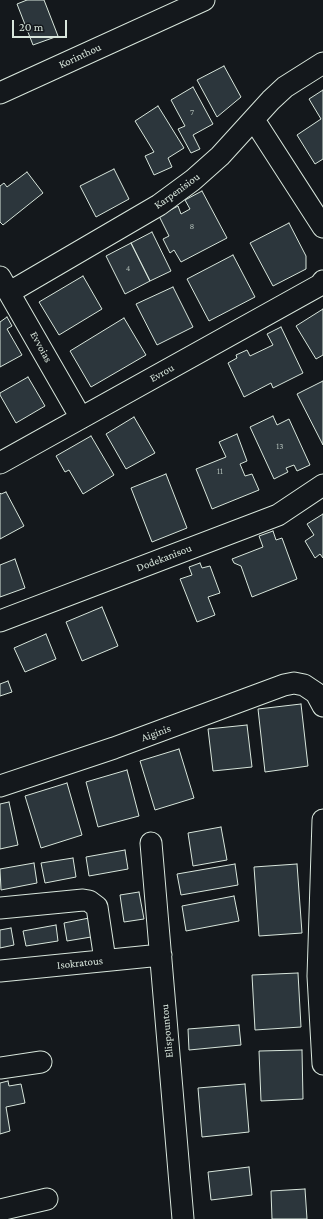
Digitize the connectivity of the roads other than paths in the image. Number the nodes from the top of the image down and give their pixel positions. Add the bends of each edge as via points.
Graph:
1 (204, 0) edge
2 (323, 63) edge
3 (0, 93) edge
4 (254, 120) junction
5 (323, 227) edge
6 (323, 281) edge
7 (5, 284) edge
8 (81, 418) junction
9 (0, 463) edge
10 (323, 485) edge
11 (0, 621) edge
12 (323, 706) edge
13 (0, 786) edge
14 (323, 820) edge
15 (151, 843) dead end
16 (0, 908) edge
17 (161, 955) junction
18 (105, 960) junction
19 (0, 971) edge
20 (40, 1062) dead end
21 (323, 1064) edge
22 (0, 1068) edge
23 (47, 1199) dead end
24 (0, 1210) edge
25 (183, 1219) edge

1 - 3 street, Korinthou
2 - 4 street, Karpenisiou via 284,88
4 - 5 street
4 - 7 street, Karpenisiou via 220,156 159,205
6 - 8 street, Evrou
7 - 8 street, Evvoias
8 - 9 street, Evrou
10 - 11 street, Dodekanisou via 278,515
12 - 13 street, Aiginis via 310,688 294,683 284,685 114,748
14 - 21 street via 318,976
15 - 17 street, Elispountou
16 - 18 street via 89,901 97,907
17 - 18 street, Isokratous
17 - 25 street, Elispountou
18 - 19 street, Isokratous
20 - 22 street
23 - 24 street

